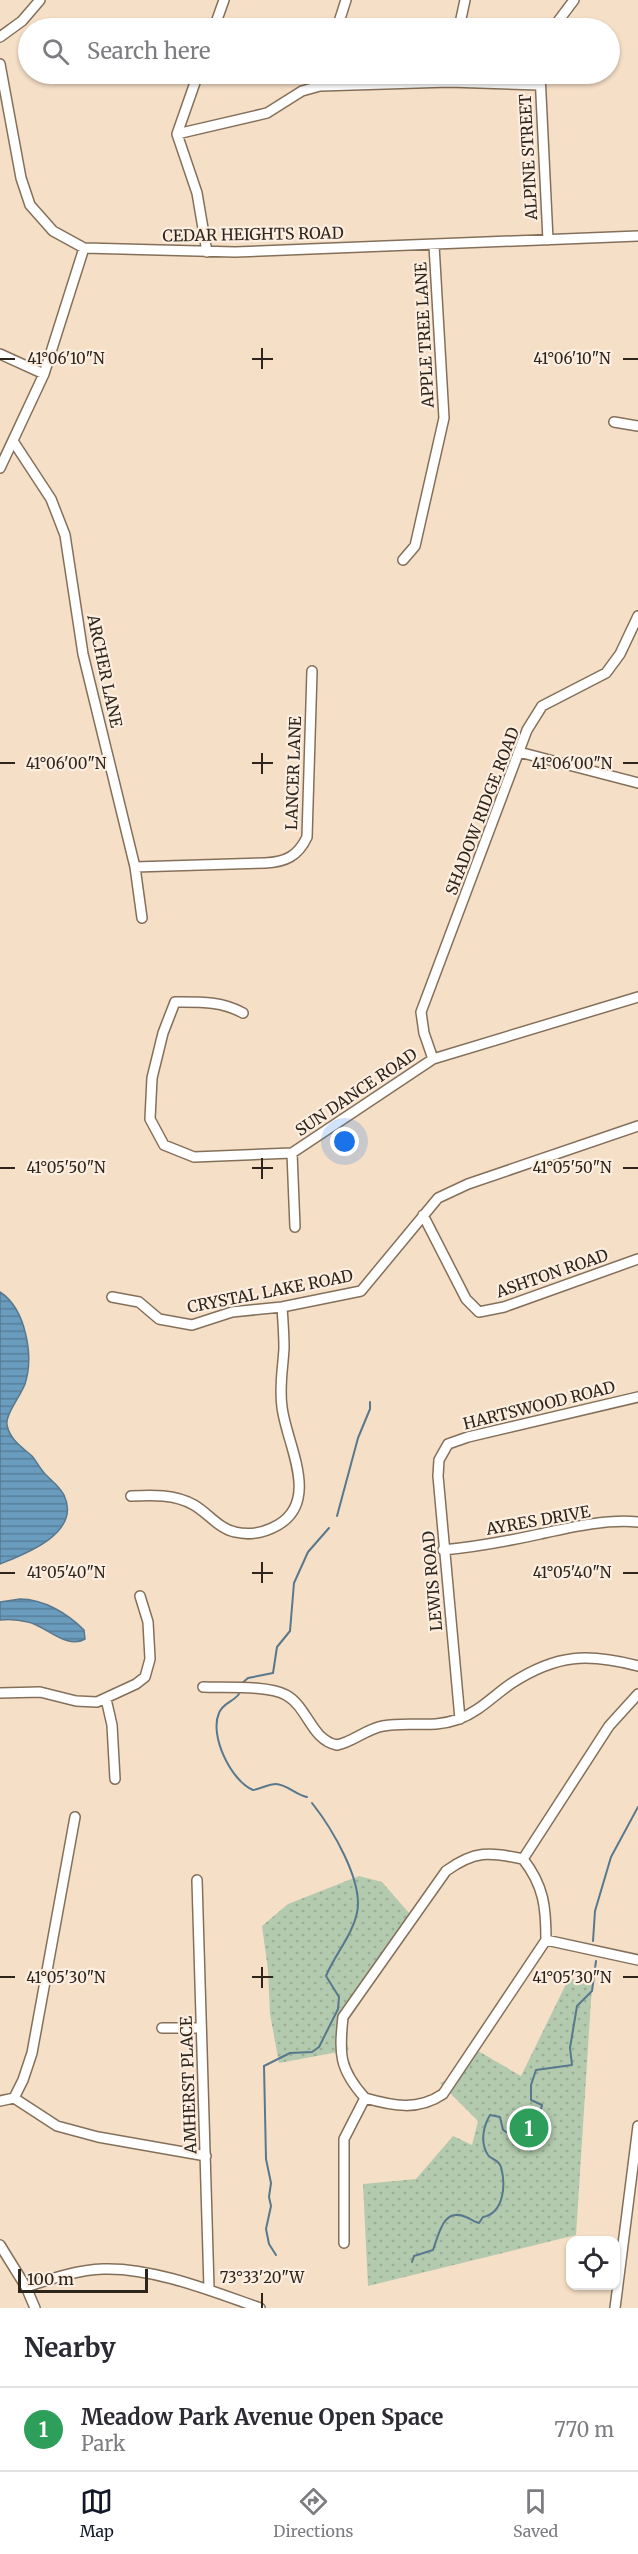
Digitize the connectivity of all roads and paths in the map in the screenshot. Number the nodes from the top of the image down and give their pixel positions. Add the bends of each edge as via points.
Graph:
1 (39, 0) edge
2 (224, 0) edge
3 (346, 0) edge
4 (465, 0) edge
5 (574, 0) edge
6 (24, 18) edge
7 (218, 18) edge
8 (340, 18) edge
9 (461, 18) edge
10 (560, 18) edge
11 (18, 24) edge
12 (0, 37) edge
13 (0, 64) edge
14 (194, 84) edge
15 (352, 84) edge
16 (526, 84) edge
17 (539, 85) joint
18 (320, 86) joint
19 (177, 134) junction
20 (638, 236) edge
21 (548, 240) junction
22 (435, 245) junction
23 (84, 248) junction
24 (207, 252) junction
25 (0, 354) edge
26 (44, 374) junction
27 (614, 422) dead end
28 (638, 426) edge
29 (14, 441) junction
30 (0, 468) edge
31 (403, 560) dead end
32 (638, 616) edge
33 (312, 672) dead end
34 (519, 752) junction
35 (638, 783) edge
36 (135, 867) junction
37 (142, 918) dead end
38 (638, 997) edge
39 (243, 1013) dead end
40 (432, 1059) junction
41 (638, 1126) edge
42 (292, 1153) junction
43 (423, 1215) junction
44 (295, 1227) dead end
45 (638, 1259) edge
46 (112, 1297) dead end
47 (282, 1307) junction
48 (638, 1397) edge
49 (448, 1444) joint
50 (131, 1496) dead end
51 (638, 1522) edge
52 (443, 1550) junction
53 (140, 1596) dead end
54 (638, 1666) edge
55 (203, 1687) dead end
56 (0, 1693) edge
57 (638, 1694) edge
58 (106, 1699) junction
59 (460, 1719) junction
60 (115, 1779) dead end
61 (75, 1817) dead end
62 (523, 1859) junction
63 (197, 1880) dead end
64 (546, 1940) junction
65 (638, 1960) edge
66 (162, 2028) dead end
67 (201, 2028) junction
68 (14, 2098) junction
69 (365, 2098) junction
70 (0, 2101) edge
71 (638, 2126) edge
72 (206, 2156) junction
73 (344, 2243) dead end
74 (0, 2245) edge
75 (26, 2288) junction
76 (209, 2288) junction
77 (35, 2308) edge
78 (260, 2308) edge
79 (615, 2308) edge

1 - 6 street
2 - 7 street
3 - 8 street
4 - 9 street
5 - 10 street
11 - 12 street
13 - 23 street, CEDAR HEIGHTS ROAD via 21,178 30,206 53,231
14 - 19 street
15 - 18 street
16 - 17 street
17 - 21 street, ALPINE STREET
18 - 19 street via 267,112
19 - 24 street via 197,193
20 - 21 street, CEDAR HEIGHTS ROAD
21 - 22 street, CEDAR HEIGHTS ROAD
22 - 24 street, CEDAR HEIGHTS ROAD
22 - 31 street, APPLE TREE LANE via 444,418 415,546
23 - 24 street, CEDAR HEIGHTS ROAD
23 - 26 street
25 - 26 street
26 - 29 street
27 - 28 street
29 - 30 street
29 - 36 street, ARCHER LANE via 51,499 65,535 83,654
32 - 34 street, SHADOW RIDGE ROAD via 606,673 542,706
33 - 36 street, LANCER LANE via 307,837 295,855 274,862
34 - 35 street
34 - 40 street, SHADOW RIDGE ROAD via 421,1012
36 - 37 street, ARCHER LANE
38 - 40 street, SUN DANCE ROAD
39 - 42 street, SUN DANCE ROAD via 214,1002 175,1002 152,1078 150,1119 164,1145 194,1157
40 - 42 street, SUN DANCE ROAD
41 - 43 street, CRYSTAL LAKE ROAD via 468,1184 438,1198
42 - 44 street
43 - 45 street, ASHTON ROAD via 466,1299 479,1312 504,1307
43 - 47 street, CRYSTAL LAKE ROAD via 361,1291
46 - 47 street, CRYSTAL LAKE ROAD via 139,1302 159,1319 192,1325 232,1312
47 - 50 street via 282,1407 299,1470 295,1510 280,1524 253,1535 232,1532 194,1504 170,1497
48 - 49 street, HARTSWOOD ROAD
49 - 52 street, LEWIS ROAD via 439,1460 438,1476
51 - 52 street, AYRES DRIVE via 575,1527
52 - 59 street, LEWIS ROAD
53 - 58 street via 148,1622 148,1669 136,1684
54 - 59 street via 580,1657 546,1665
55 - 59 street via 265,1689 285,1694 298,1704 323,1740 337,1745 384,1726 441,1725
56 - 58 street via 40,1692 85,1701
57 - 62 street via 609,1726
58 - 60 street via 112,1725
61 - 68 street via 32,2053
62 - 64 street via 542,1891
62 - 69 street via 476,1854 446,1871 343,2017 340,2044 344,2072
63 - 67 street, AMHERST PLACE
64 - 65 street
64 - 69 street via 443,2094 430,2103 411,2107
66 - 67 street
67 - 72 street, AMHERST PLACE
68 - 70 street
68 - 72 street via 57,2126
69 - 73 street via 344,2139
71 - 79 street
72 - 76 street, AMHERST PLACE
74 - 75 street
75 - 76 street via 61,2276 103,2269
75 - 77 street
76 - 78 street

